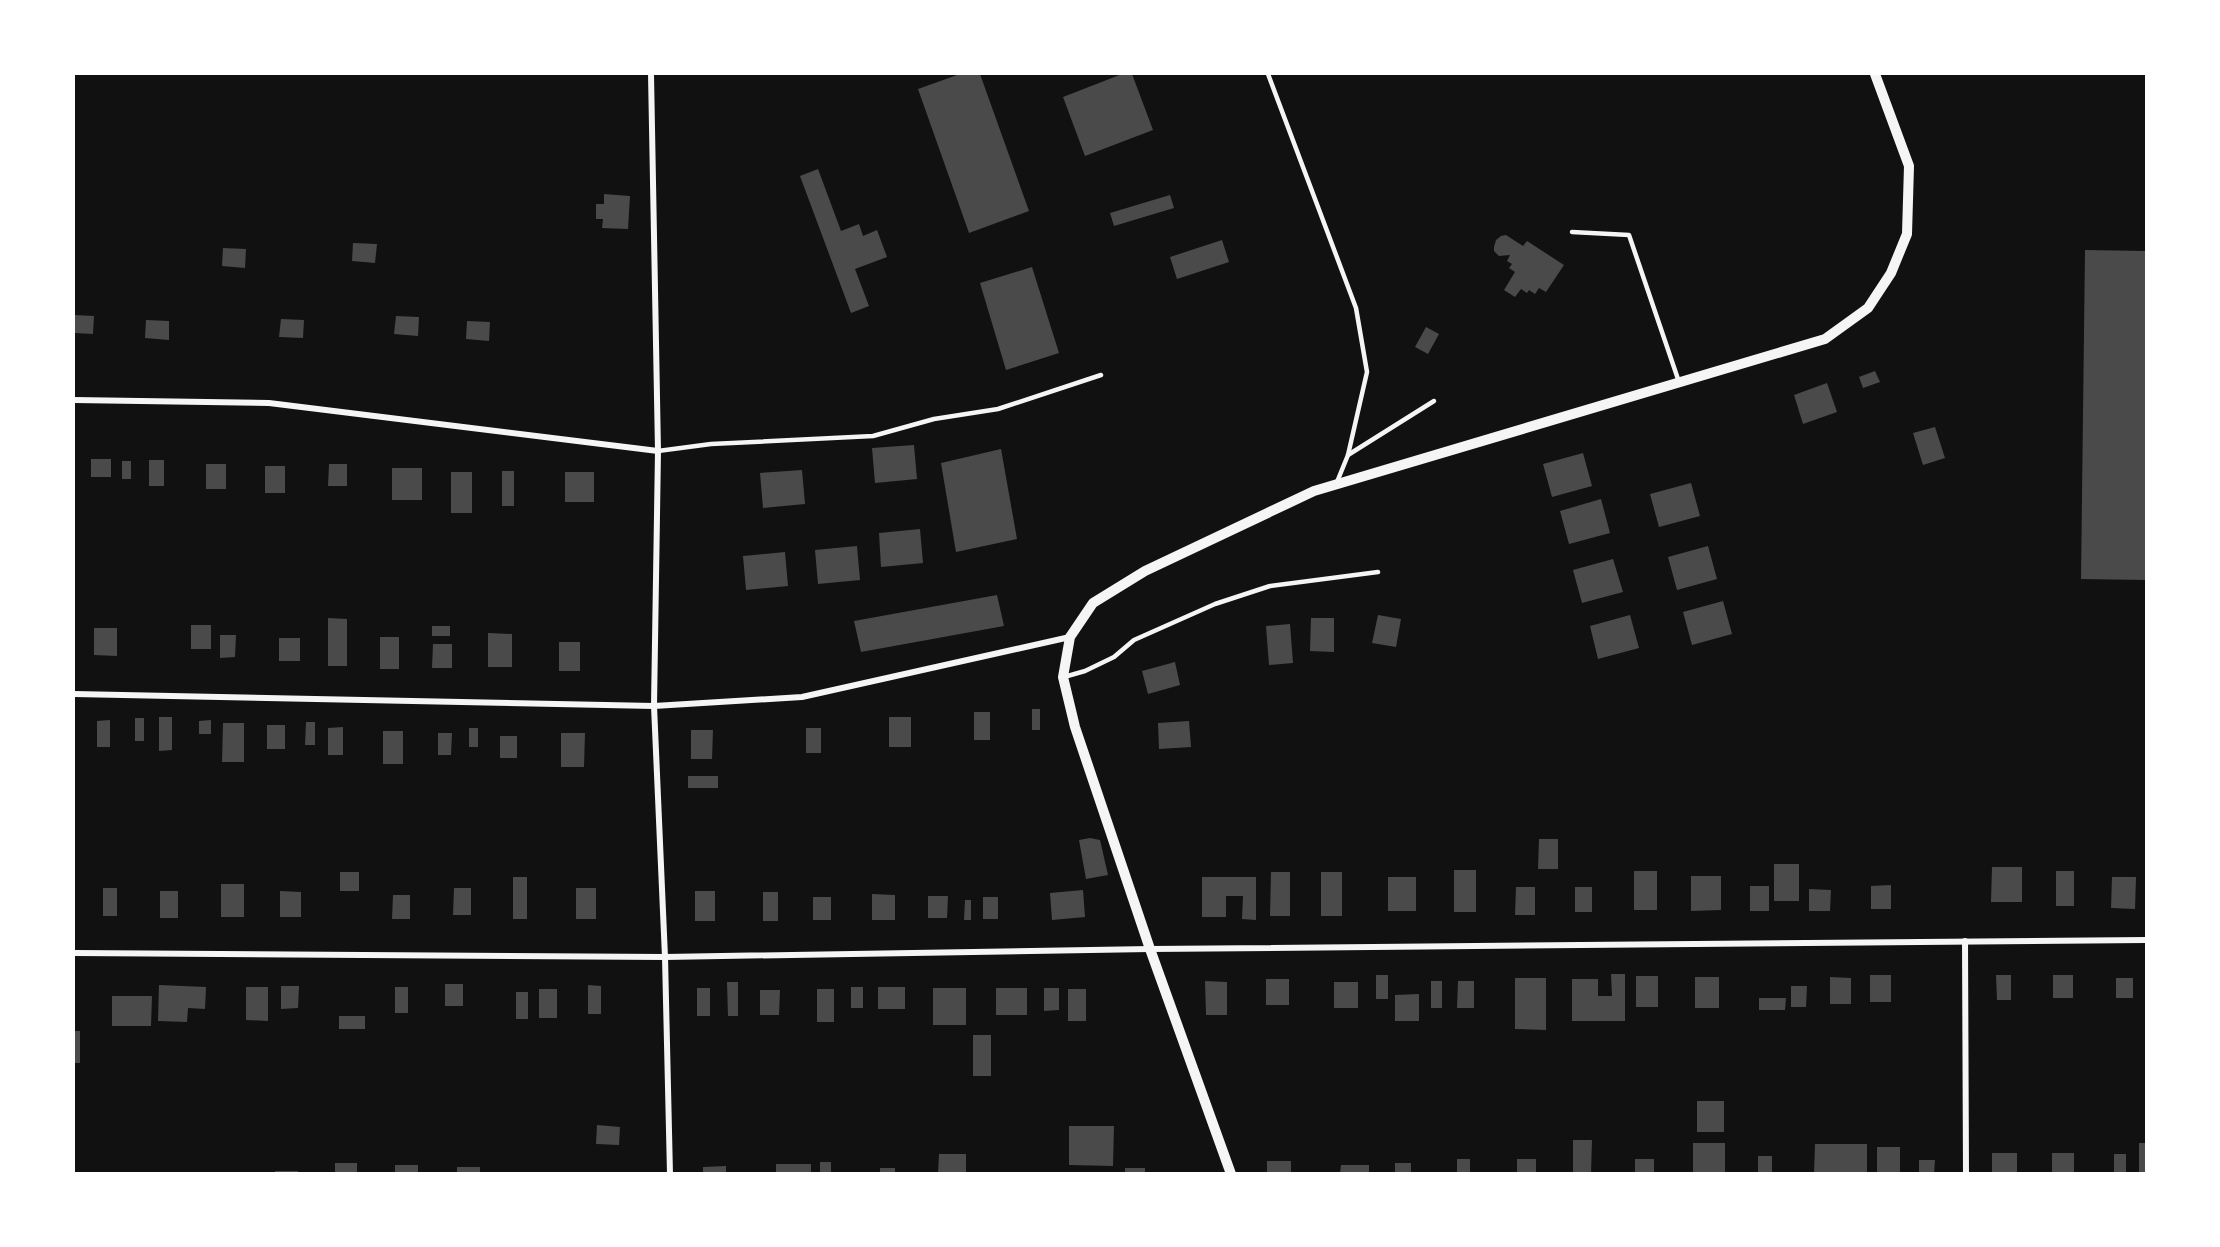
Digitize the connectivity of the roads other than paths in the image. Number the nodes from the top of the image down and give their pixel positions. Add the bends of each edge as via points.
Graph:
1 (651, 74) edge
2 (1268, 74) edge
3 (1875, 74) edge
4 (1572, 232) dead end
5 (1101, 375) dead end
6 (1679, 382) junction
7 (74, 400) edge
8 (1434, 401) dead end
9 (658, 452) junction
10 (1348, 455) junction
11 (1336, 485) junction
12 (1378, 573) dead end
13 (1070, 638) junction
14 (1064, 677) junction
15 (74, 694) edge
16 (654, 706) junction
17 (2146, 940) edge
18 (1965, 941) junction
19 (1150, 950) junction
20 (74, 953) edge
21 (665, 957) junction
22 (669, 1173) edge
23 (1231, 1173) edge
24 (1966, 1173) edge

1 - 9 street
2 - 10 lane via 1356,308 1367,372
3 - 6 street via 1909,166 1907,234 1891,273 1868,308 1825,339
4 - 6 lane via 1629,235
5 - 9 lane via 998,409 933,419 873,436 711,444
6 - 11 street
7 - 9 street via 269,403
8 - 10 lane
9 - 16 street
10 - 11 lane
11 - 13 street via 1314,491 1145,571 1093,603
12 - 14 lane via 1270,586 1215,604 1134,640 1114,657
13 - 14 street
13 - 16 street via 802,697
14 - 19 street via 1075,727
15 - 16 street
16 - 21 street
17 - 18 street
18 - 19 street
18 - 24 street
19 - 21 street
19 - 23 street
20 - 21 street
21 - 22 street

